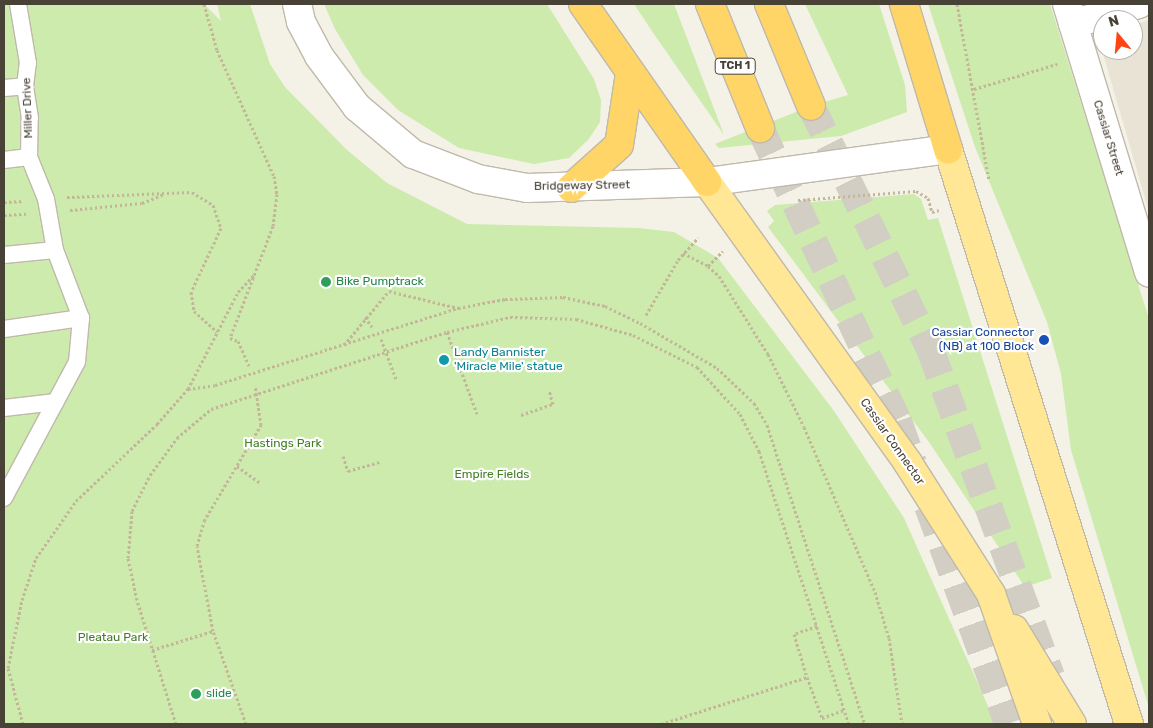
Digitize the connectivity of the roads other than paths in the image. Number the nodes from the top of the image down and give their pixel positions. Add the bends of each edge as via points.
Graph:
1 (18, 4) edge
2 (297, 4) edge
3 (583, 4) edge
4 (710, 4) edge
5 (769, 4) edge
6 (904, 4) edge
7 (1139, 4) edge
8 (1070, 14) edge
9 (630, 73) junction
10 (25, 86) junction
11 (4, 88) edge
12 (811, 106) tunnel mouth
13 (760, 128) tunnel mouth
14 (948, 149) junction
15 (29, 157) junction
16 (4, 160) edge
17 (707, 182) junction
18 (571, 188) junction
19 (1141, 220) edge
20 (55, 250) junction
21 (4, 255) edge
22 (1149, 273) edge
23 (81, 318) junction
24 (4, 329) edge
25 (56, 402) junction
26 (4, 408) edge
27 (4, 498) edge
28 (990, 594) junction
29 (1037, 724) edge
30 (1072, 724) edge
31 (1129, 724) edge

1 - 10 lane, Miller Drive via 28,63
2 - 18 street, Bridgeway Street via 301,22 319,56 341,87 376,125 413,154 478,179 527,188
3 - 9 highway
4 - 13 highway, TCH 1
5 - 12 highway
6 - 14 highway
7 - 8 street
8 - 19 street, Cassiar Street
9 - 17 highway
9 - 18 highway via 620,145
10 - 11 lane
10 - 15 lane, Miller Drive via 30,118
14 - 17 street, Bridgeway Street
14 - 31 main road
15 - 16 lane, Miller Drive
15 - 20 lane via 46,205
17 - 18 street, Bridgeway Street
17 - 28 main road, Cassiar Connector via 908,463
19 - 22 street, Cassiar Street
20 - 21 lane
20 - 23 lane
23 - 24 lane
23 - 25 lane via 76,362
25 - 26 lane
25 - 27 lane
28 - 29 main road, Cassiar Connector
28 - 30 main road via 1044,674

